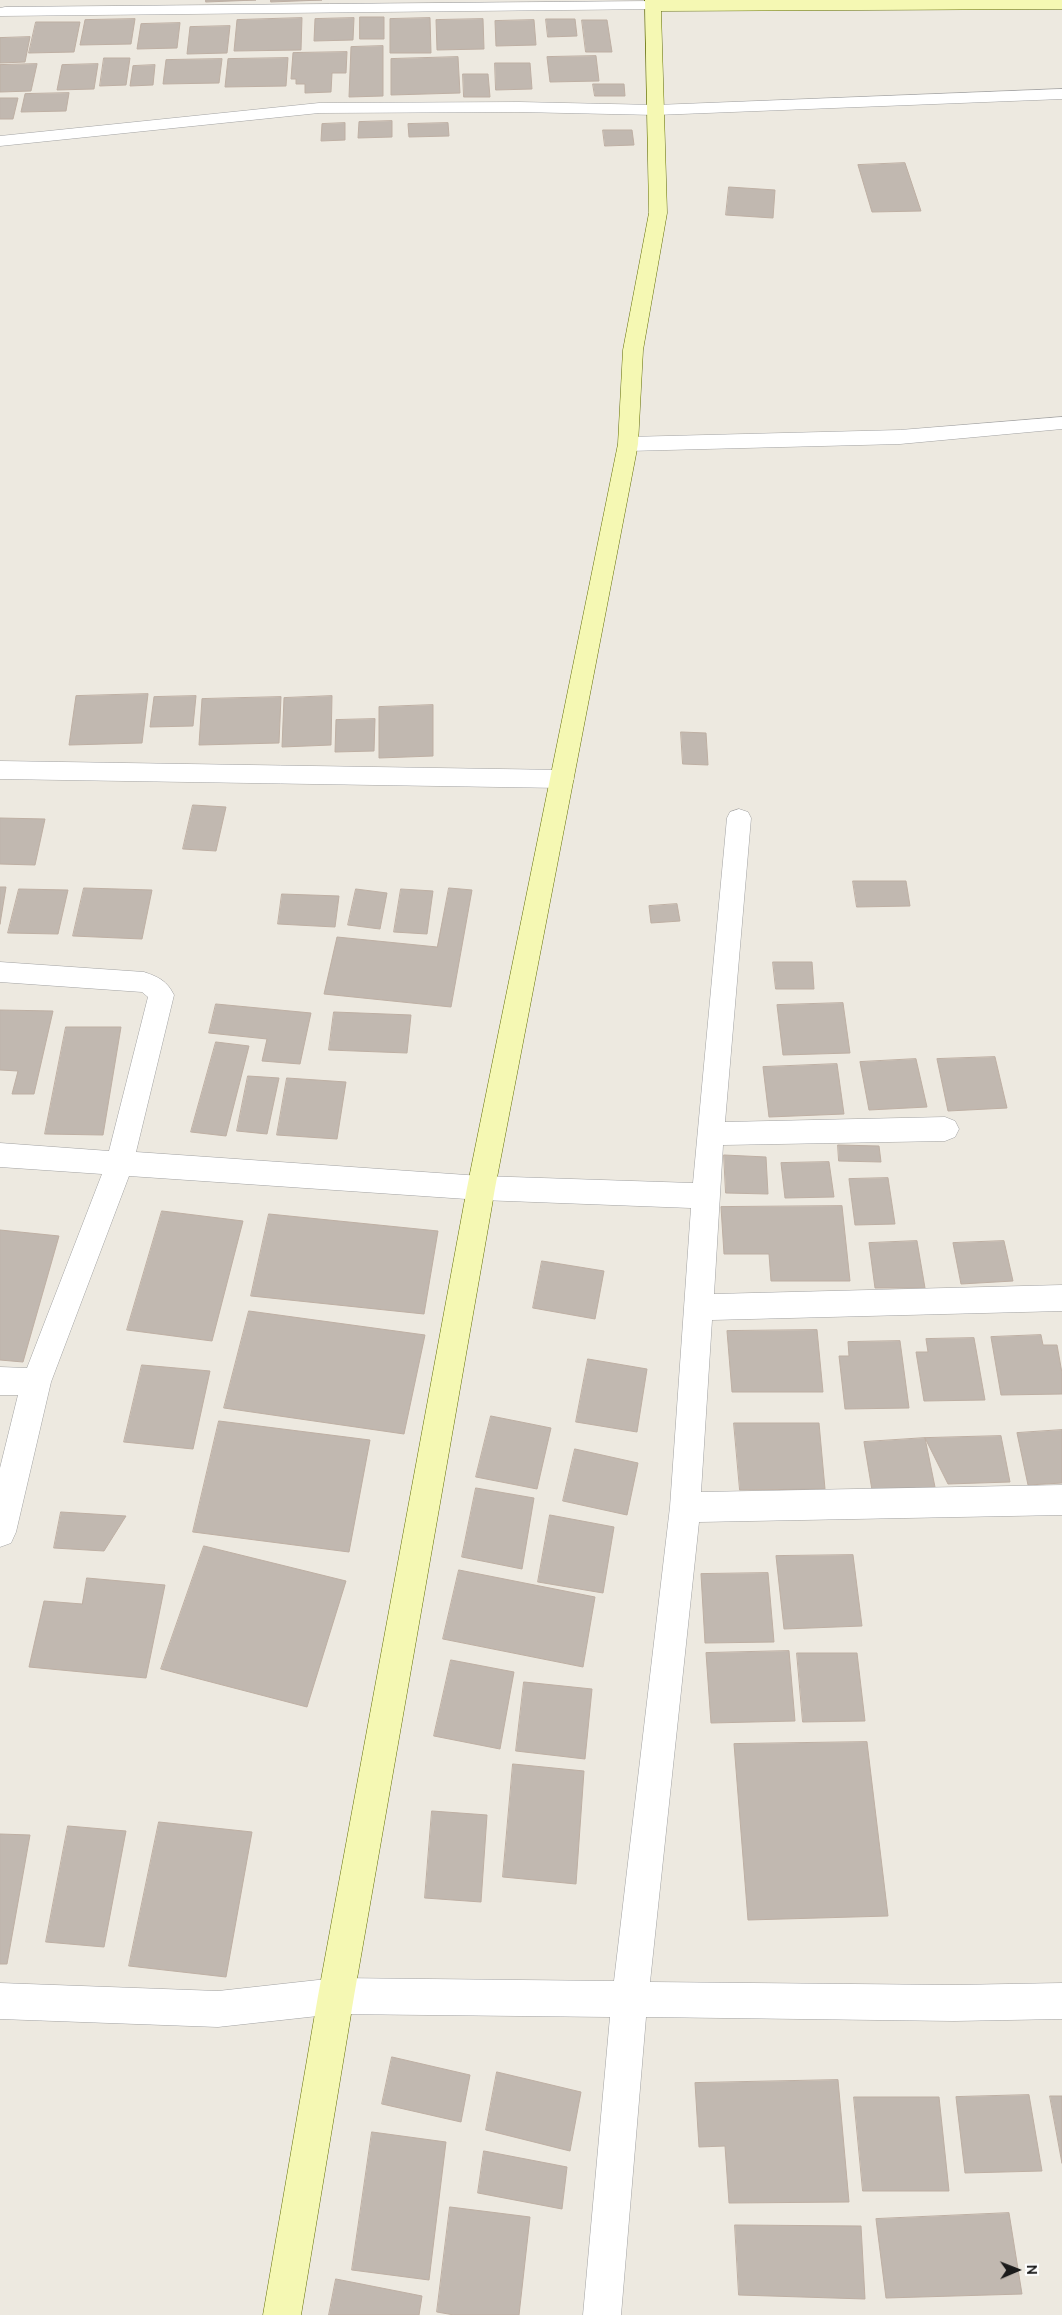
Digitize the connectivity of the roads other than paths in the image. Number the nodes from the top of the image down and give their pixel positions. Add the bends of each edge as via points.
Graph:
1 (654, 3) edge
2 (1062, 4) edge
3 (4, 13) edge
4 (1062, 94) edge
5 (656, 110) junction
6 (0, 141) edge
7 (1062, 423) edge
8 (628, 444) junction
9 (0, 770) edge
10 (562, 779) junction
11 (739, 818) dead end
12 (0, 972) edge
13 (945, 1129) dead end
14 (710, 1134) junction
15 (0, 1155) edge
16 (120, 1162) junction
17 (481, 1188) junction
18 (706, 1196) junction
19 (1062, 1298) edge
20 (698, 1307) junction
21 (0, 1381) edge
22 (36, 1382) junction
23 (1062, 1500) edge
24 (685, 1508) junction
25 (0, 1532) edge
26 (336, 1996) junction
27 (630, 1998) junction
28 (0, 2001) edge
29 (1062, 2001) edge
30 (282, 2315) edge
31 (602, 2315) edge

1 - 2 street
1 - 3 street
1 - 5 street
4 - 5 street
5 - 6 street via 319,108
5 - 8 street via 658,213 634,350
7 - 8 street via 1006,430 792,441
8 - 10 street
9 - 10 street
10 - 17 street
11 - 14 street
12 - 16 street via 144,982 154,986 161,995
13 - 14 street
14 - 18 street
15 - 16 street
16 - 17 street
16 - 22 street
17 - 18 street
17 - 26 street
18 - 20 street
19 - 20 street
20 - 24 street
21 - 22 street
22 - 25 street
23 - 24 street
24 - 27 street
26 - 27 street
26 - 28 street via 218,2009
26 - 30 street
27 - 29 street via 954,2004
27 - 31 street

